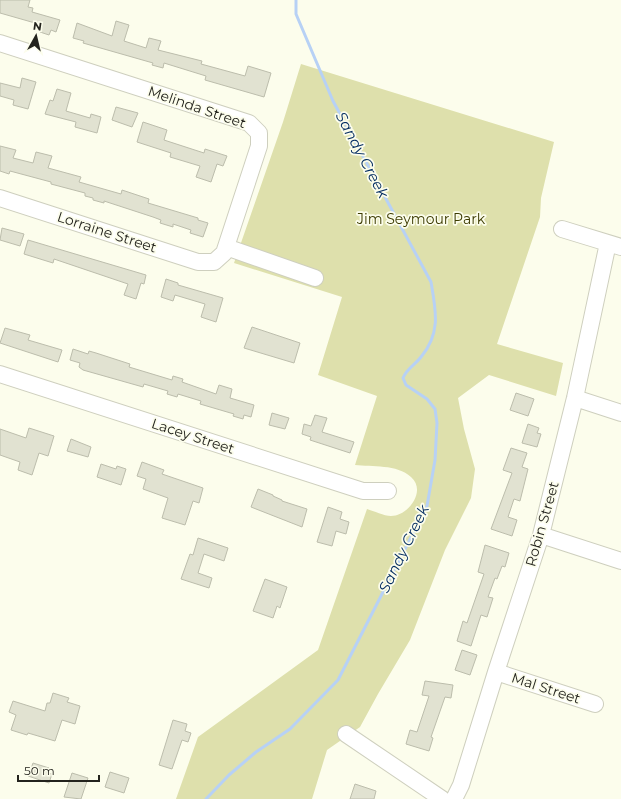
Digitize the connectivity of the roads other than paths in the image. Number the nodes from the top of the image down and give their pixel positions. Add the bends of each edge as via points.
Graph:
1 (0, 43) edge
2 (0, 198) edge
3 (562, 229) dead end
4 (615, 245) edge
5 (226, 247) junction
6 (214, 262) joint
7 (315, 278) dead end
8 (0, 374) edge
9 (575, 398) junction
10 (621, 413) edge
11 (388, 491) dead end
12 (541, 535) junction
13 (621, 561) edge
14 (496, 672) junction
15 (595, 704) dead end
16 (346, 734) dead end
17 (442, 799) edge
18 (454, 799) edge

1 - 5 street, Melinda Street via 249,123 258,133 259,146
2 - 6 street, Lorraine Street via 198,262
3 - 4 street
4 - 9 street, Robin Street
5 - 6 street, Melinda Street via 224,253
5 - 7 street
8 - 11 street, Lacey Street via 362,491
9 - 10 street
9 - 12 street, Robin Street
12 - 13 street
12 - 14 street, Robin Street
14 - 15 street, Mal Street
14 - 18 street, Robin Street via 461,785
16 - 17 street

